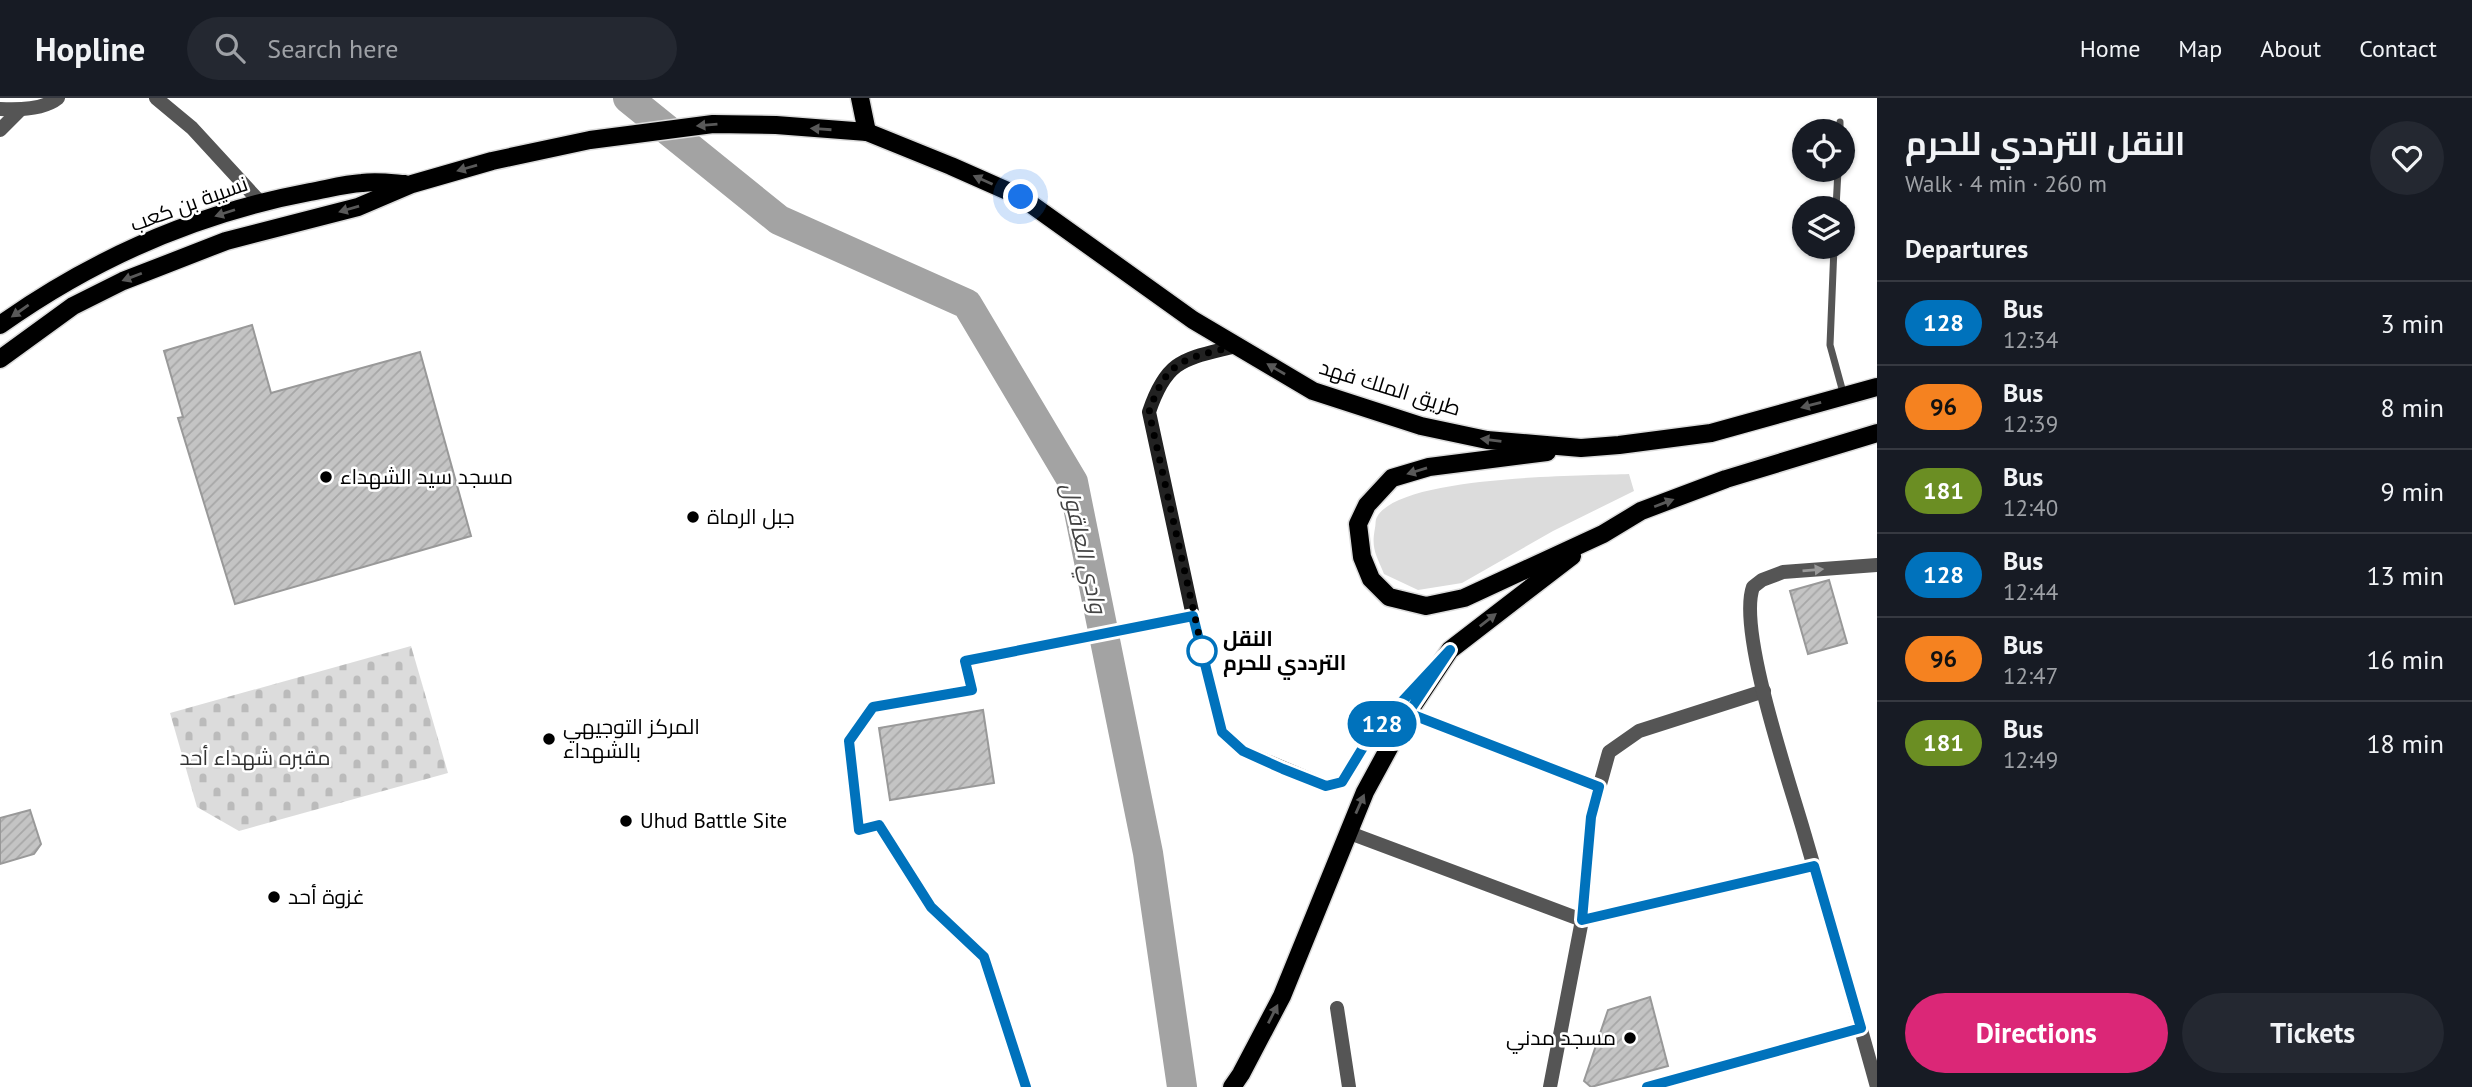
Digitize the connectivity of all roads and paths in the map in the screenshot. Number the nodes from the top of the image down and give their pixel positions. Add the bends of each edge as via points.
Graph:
1 (58, 98) edge
2 (156, 98) edge
3 (860, 98) edge
4 (0, 109) edge
5 (19, 111) junction
6 (0, 130) edge
7 (867, 132) junction
8 (412, 184) junction
9 (260, 202) junction
10 (1834, 259) edge
11 (0, 325) edge
12 (1236, 346) junction
13 (0, 359) edge
14 (1877, 387) edge
15 (1844, 396) junction
16 (1877, 433) edge
17 (1581, 448) junction
18 (1603, 534) junction
19 (1877, 565) edge
20 (1193, 616) junction
21 (1450, 650) junction
22 (1764, 691) junction
23 (1408, 713) junction
24 (1599, 787) junction
25 (1347, 832) junction
26 (1814, 866) junction
27 (1582, 920) junction
28 (1337, 1008) dead end
29 (1861, 1028) junction
30 (1872, 1048) edge
31 (1237, 1081) edge
32 (1026, 1087) edge
33 (1349, 1087) edge
34 (1550, 1087) edge
35 (1647, 1087) edge
36 (1877, 1087) edge

1 - 5 street
2 - 9 street via 192,128
3 - 7 main road
4 - 5 street
5 - 6 street
7 -> 8 main road, طريق الملك فهد via 713,124 590,140
12 -> 7 main road, طريق الملك فهد via 1021,197
8 - 9 main road, نسيبة بن كعب via 363,183
8 -> 13 main road via 358,207 226,242 123,281 73,306
9 -> 11 main road, نسيبة بن كعب via 97,264
10 - 15 lane via 1830,345
17 -> 12 main road, طريق الملك فهد via 1487,440 1421,426 1312,391
12 - 20 street via 1188,358 1169,372 1157,386 1149,412
14 - 15 main road, طريق الملك فهد
15 -> 17 main road, طريق الملك فهد via 1711,433
18 -> 16 main road via 1641,512 1726,479
17 -> 18 main road via 1429,467 1392,478 1367,505 1358,524 1362,557 1371,579 1389,597 1426,606 1464,598
21 -> 18 main road
22 -> 19 street via 1749,621 1753,587 1783,572
20 - 21 street via 1222,732 1243,751 1326,786 1342,782 1370,736
20 - 32 lane via 965,661 972,690 873,707 849,741 859,830 879,825 931,907 984,957
21 - 23 main road
22 - 24 street via 1639,731 1609,752
22 - 26 street
23 - 24 street
25 -> 23 main road
24 - 27 street via 1591,817
25 - 27 street
31 -> 25 main road via 1282,996
26 - 27 street
26 - 29 street
27 - 34 street
28 - 33 street
29 - 30 street
29 - 35 street
30 - 36 street

